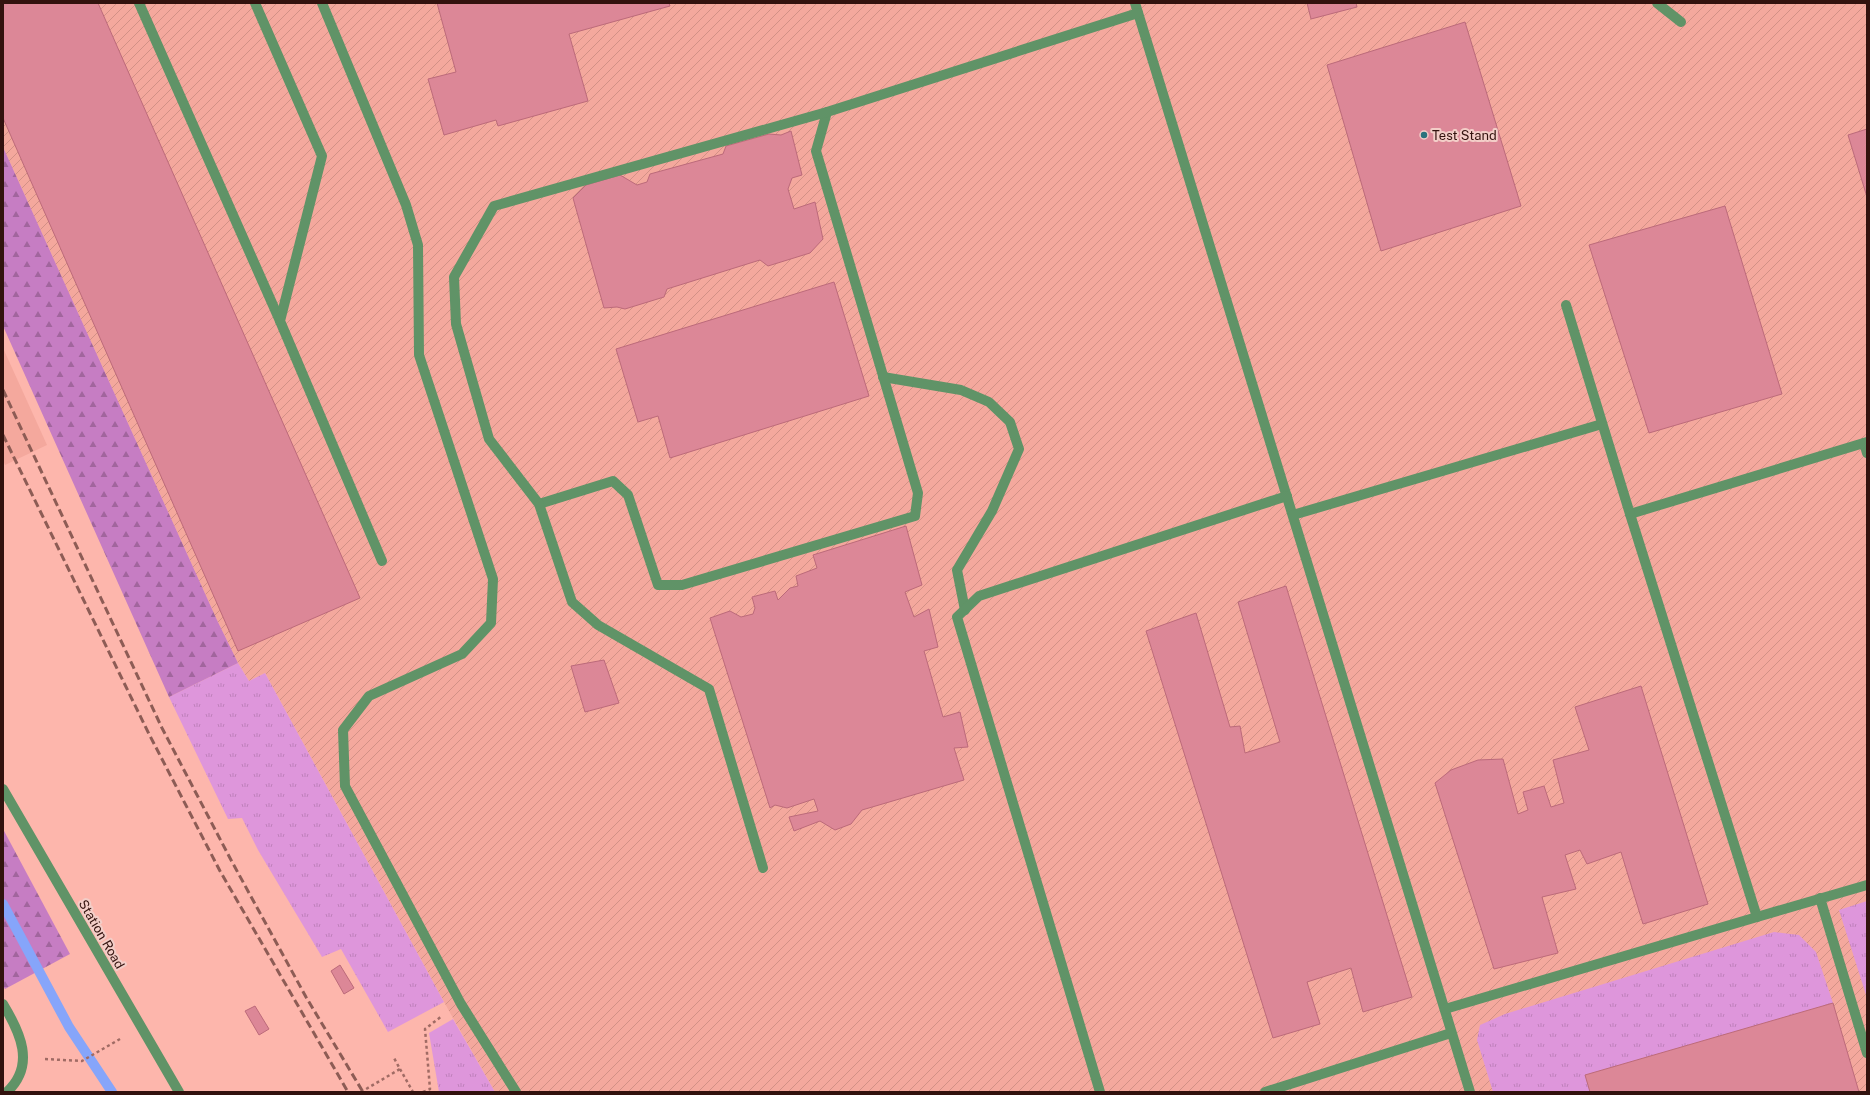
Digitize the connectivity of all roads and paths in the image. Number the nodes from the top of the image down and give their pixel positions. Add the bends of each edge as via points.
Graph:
1 (138, 3) edge
2 (255, 3) edge
3 (322, 3) edge
4 (1135, 3) edge
5 (1657, 3) edge
6 (1138, 13) junction
7 (1681, 22) dead end
8 (827, 112) junction
9 (1566, 305) dead end
10 (280, 321) junction
11 (883, 377) junction
12 (1602, 424) junction
13 (1865, 442) edge
14 (1867, 454) edge
15 (1287, 496) junction
16 (539, 504) junction
17 (1630, 514) junction
18 (1293, 515) junction
19 (382, 561) dead end
20 (965, 610) junction
21 (3, 789) edge
22 (763, 868) dead end
23 (1867, 885) edge
24 (1820, 898) junction
25 (1756, 917) junction
26 (3, 1004) edge
27 (1445, 1009) junction
28 (435, 1020) dead end
29 (1451, 1033) junction
30 (99, 1052) dead end
31 (1867, 1053) edge
32 (24, 1058) junction
33 (394, 1058) dead end
34 (400, 1069) junction
35 (7, 1092) edge
36 (179, 1092) edge
37 (361, 1092) edge
38 (413, 1092) edge
39 (424, 1092) edge
40 (516, 1092) edge
41 (1100, 1092) edge
42 (1265, 1092) edge
43 (1470, 1092) edge

1 - 10 street
2 - 10 street via 322,156
3 - 40 street via 406,205 418,245 418,355 493,579 491,623 462,654 369,696 343,730 345,786 461,1004
4 - 6 street
5 - 7 street
6 - 8 street
6 - 15 street
8 - 11 street via 816,151
8 - 16 street via 494,206 454,277 456,324 490,439
9 - 12 street
10 - 19 street
11 - 16 street via 918,493 915,516 682,585 658,586 628,495 613,481
11 - 20 street via 961,390 989,402 1010,422 1019,449 992,511 957,570
12 - 17 street
12 - 18 street
13 - 14 street
13 - 17 street
15 - 18 street
15 - 20 street via 979,596
16 - 22 street via 572,602 598,625 709,690
17 - 25 street
18 - 27 street
20 - 41 street via 957,618
21 - 36 street, Station Road
23 - 24 street
24 - 25 street
24 - 31 street
25 - 27 street
26 - 32 street via 17,1027
27 - 29 street
28 - 39 path via 425,1029 430,1089
29 - 42 street
29 - 43 street
30 - 32 path via 82,1061
32 - 35 street via 14,1085
33 - 34 path
34 - 37 path
34 - 38 path

